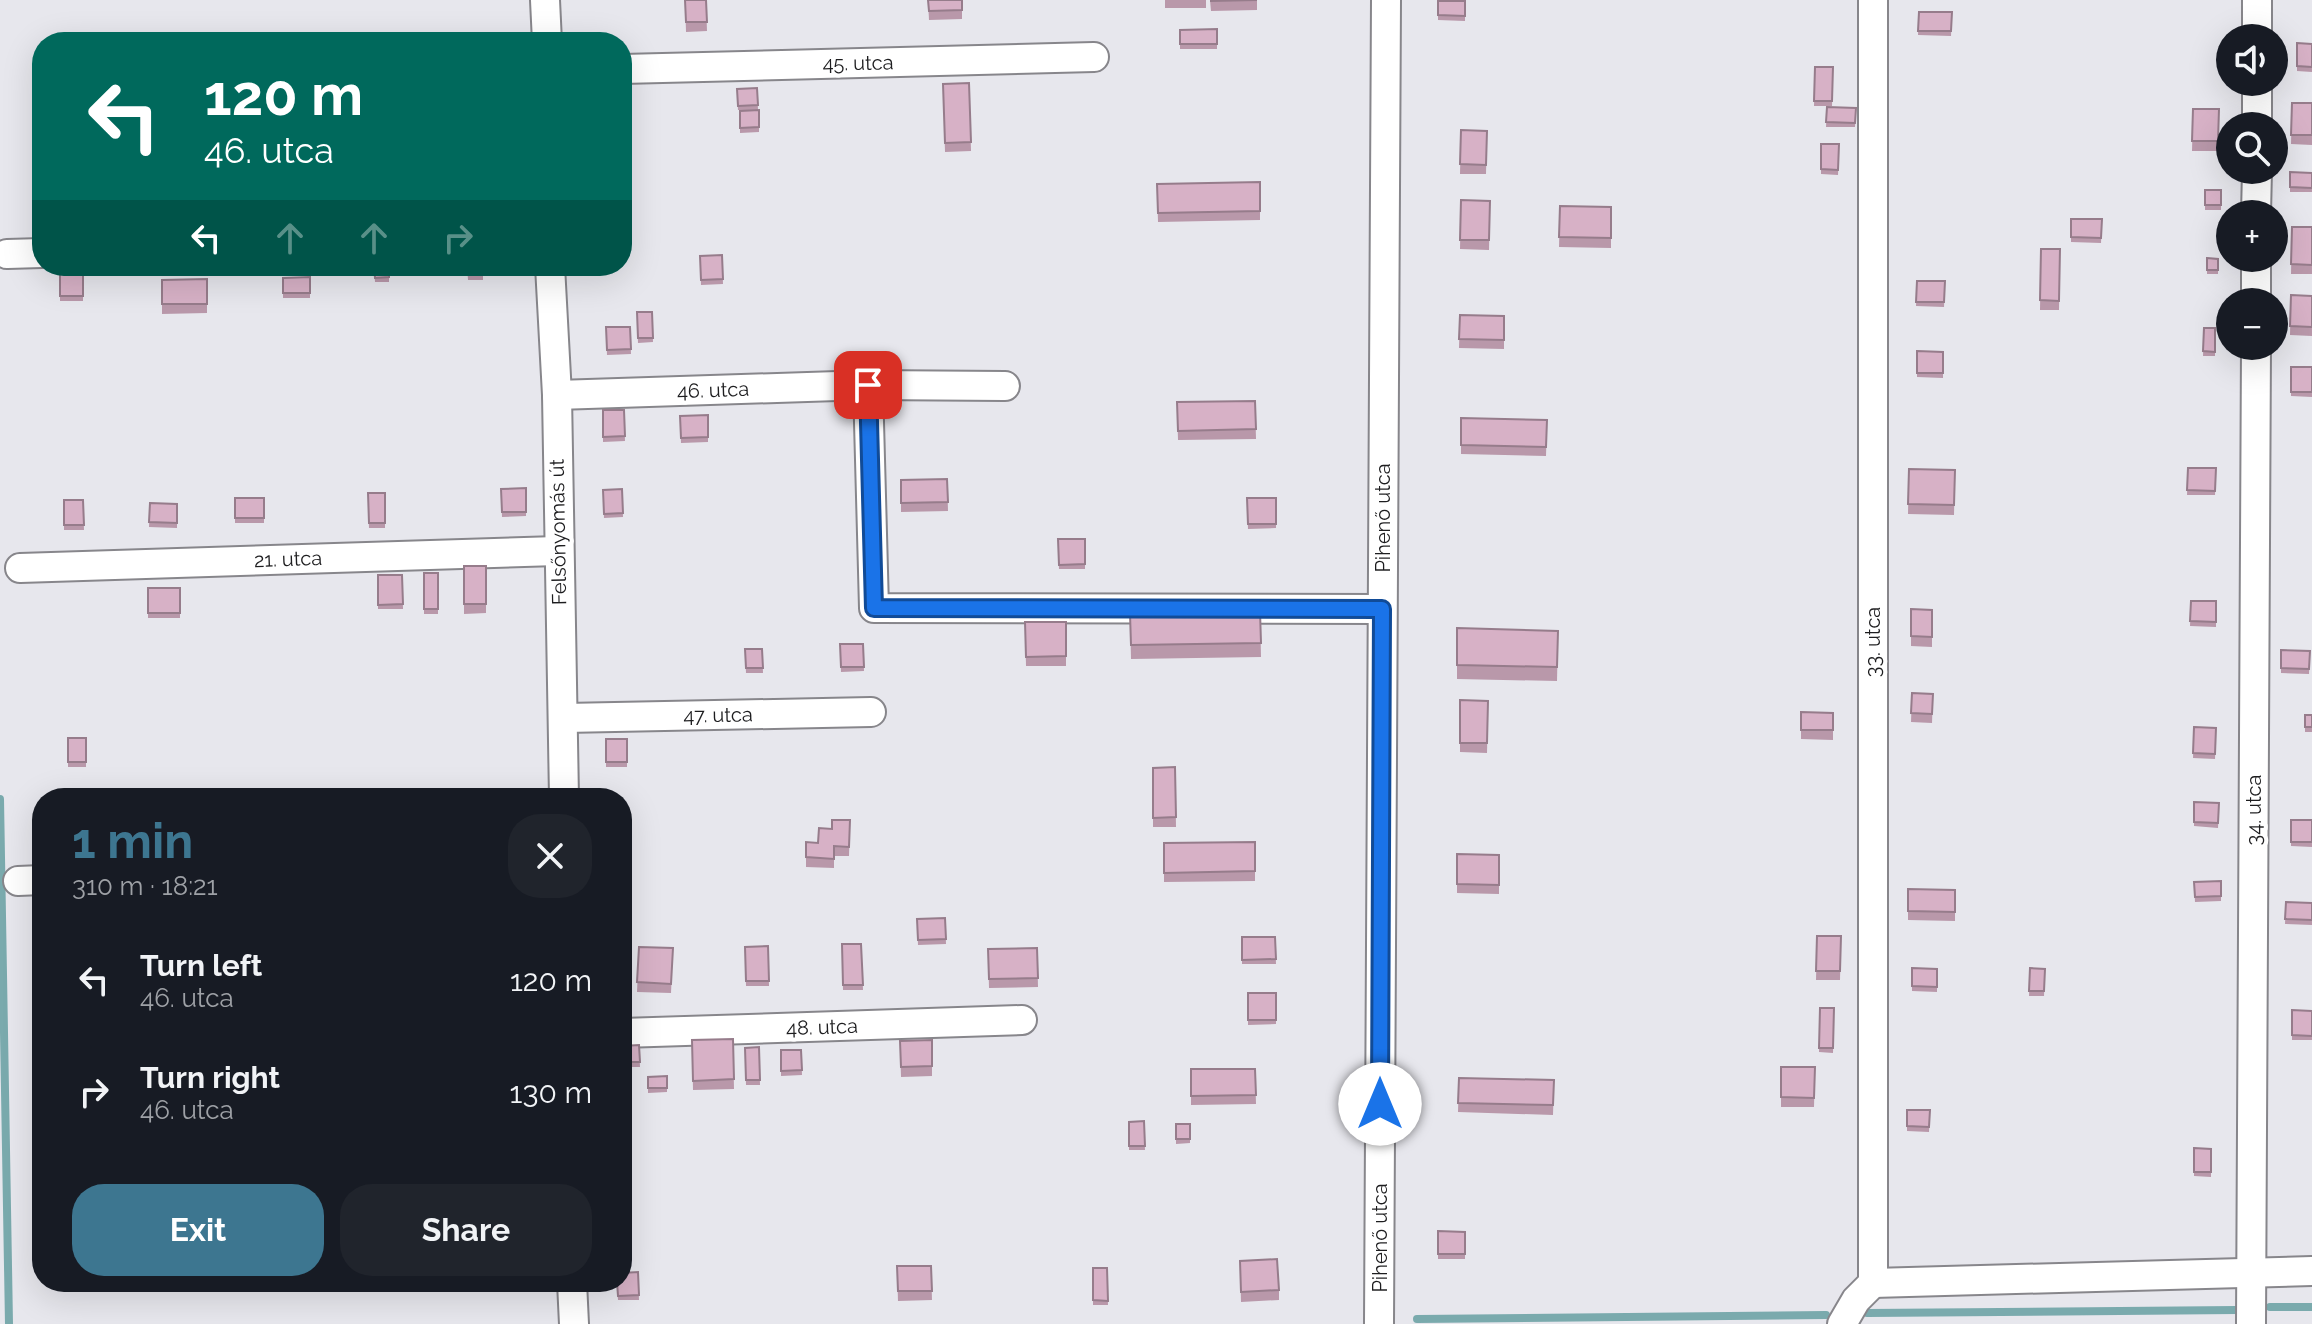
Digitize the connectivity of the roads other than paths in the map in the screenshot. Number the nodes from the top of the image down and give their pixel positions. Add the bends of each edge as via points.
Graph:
1 (545, 0) edge
2 (1386, 0) edge
3 (1873, 0) edge
4 (2257, 0) edge
5 (2257, 24) edge
6 (547, 32) edge
7 (1094, 57) dead end
8 (632, 69) edge
9 (32, 253) edge
10 (7, 254) dead end
11 (551, 276) edge
12 (2256, 360) edge
13 (868, 385) junction
14 (1005, 386) dead end
15 (557, 395) junction
16 (557, 551) junction
17 (20, 568) dead end
18 (1382, 609) junction
19 (871, 712) dead end
20 (565, 718) junction
21 (564, 788) edge
22 (1022, 1020) dead end
23 (632, 1033) edge
24 (2312, 1271) edge
25 (2252, 1273) junction
26 (1873, 1283) junction
27 (572, 1292) edge
28 (574, 1324) edge
29 (1379, 1324) edge
30 (1842, 1324) edge
31 (2251, 1324) edge

1 - 6 street
2 - 18 street, Pihenő utca
3 - 26 street, 33. utca
4 - 5 street
7 - 8 street, 45. utca
9 - 10 street
11 - 15 street, Felsőnyomás út
12 - 25 street, 34. utca
13 - 14 street, 46. utca
13 - 15 street, 46. utca
13 - 18 street via 874,608
15 - 16 street, Felsőnyomás út
16 - 17 street, 21. utca
16 - 20 street, Felsőnyomás út
18 - 29 street, Pihenő utca
19 - 20 street, 47. utca
20 - 21 street, Felsőnyomás út
22 - 23 street, 48. utca
24 - 25 street
25 - 26 street
25 - 31 street, 34. utca
26 - 30 street
27 - 28 street

